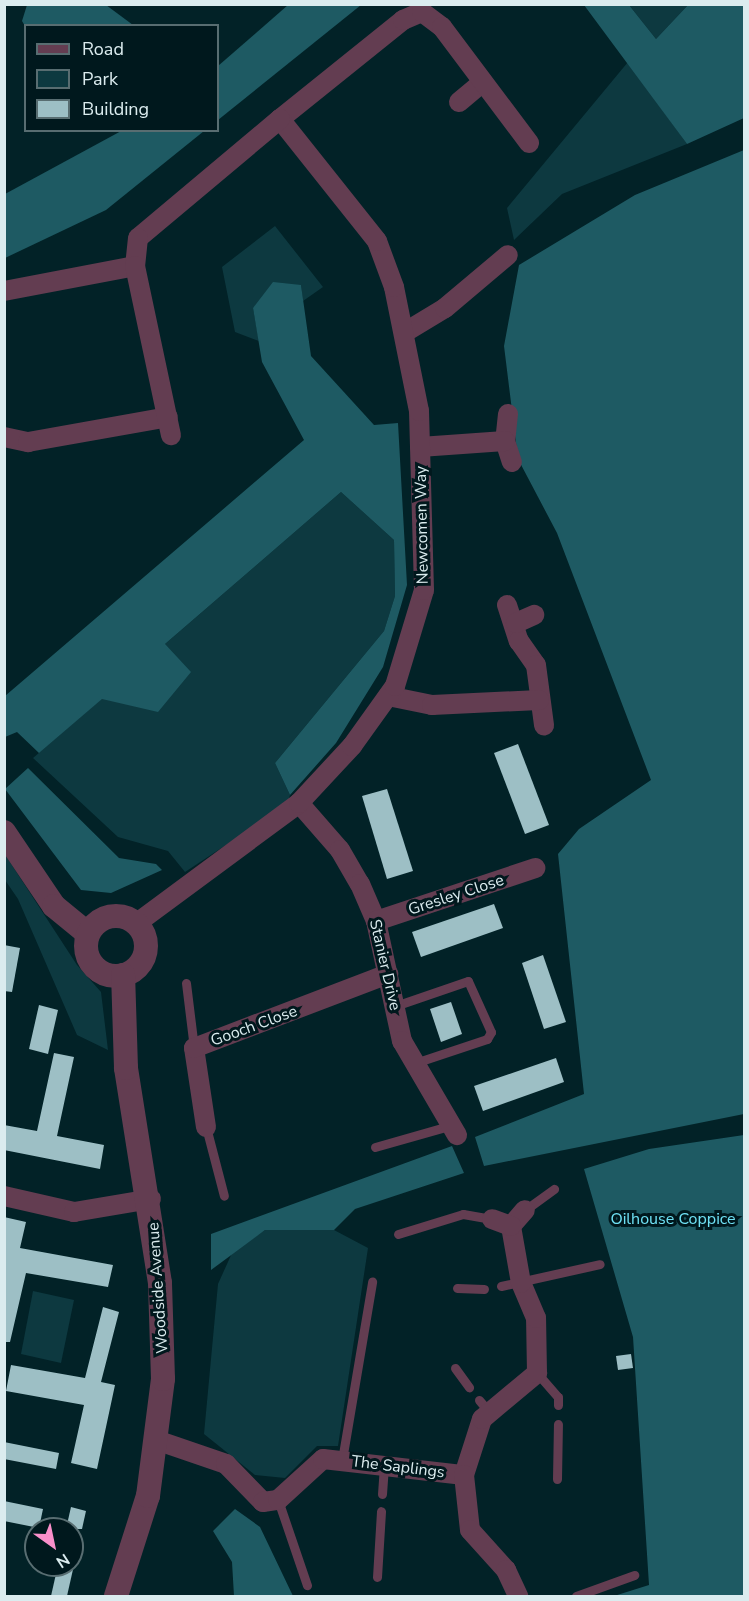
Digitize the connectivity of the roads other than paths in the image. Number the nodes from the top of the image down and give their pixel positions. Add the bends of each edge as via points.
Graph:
1 (483, 82) junction
2 (459, 102) dead end
3 (280, 119) junction
4 (529, 143) dead end
5 (508, 255) dead end
6 (135, 266) junction
7 (4, 291) edge
8 (406, 331) junction
9 (508, 414) dead end
10 (4, 437) edge
11 (506, 441) junction
12 (420, 447) junction
13 (512, 462) dead end
14 (507, 605) dead end
15 (388, 696) junction
16 (539, 700) junction
17 (544, 725) dead end
18 (299, 803) junction
19 (4, 832) edge
20 (535, 868) dead end
21 (376, 921) junction
22 (137, 923) junction
23 (87, 933) junction
24 (388, 974) junction
25 (123, 975) junction
26 (186, 983) dead end
27 (394, 1006) junction
28 (194, 1048) junction
29 (415, 1063) junction
30 (206, 1127) joint
31 (454, 1130) joint
32 (375, 1147) dead end
33 (554, 1189) dead end
34 (4, 1196) edge
35 (224, 1196) dead end
36 (151, 1198) junction
37 (525, 1210) joint
38 (492, 1219) joint
39 (511, 1226) junction
40 (398, 1234) dead end
41 (600, 1264) dead end
42 (372, 1282) dead end
43 (521, 1283) junction
44 (501, 1287) dead end
45 (457, 1288) dead end
46 (484, 1289) dead end
47 (455, 1368) dead end
48 (537, 1373) junction
49 (469, 1387) dead end
50 (558, 1405) dead end
51 (558, 1424) dead end
52 (159, 1441) junction
53 (342, 1460) junction
54 (384, 1468) junction
55 (464, 1475) junction
56 (557, 1479) dead end
57 (382, 1494) dead end
58 (278, 1500) junction
59 (381, 1511) dead end
60 (634, 1575) dead end
61 (377, 1577) dead end
62 (307, 1585) dead end
63 (116, 1596) edge
64 (518, 1596) edge
65 (576, 1596) edge

1 - 2 street
1 - 3 street via 442,27 429,15 413,13
1 - 4 street
3 - 6 street via 147,226 133,252
3 - 8 street, Newcomen Way via 377,241
5 - 8 street via 445,308
6 - 7 street
6 - 10 street via 169,426 28,442
8 - 12 street, Newcomen Way
9 - 11 street
11 - 12 street
11 - 13 street
12 - 15 street, Newcomen Way via 424,590
14 - 16 street via 525,619 519,641 536,665
15 - 16 street via 432,705
15 - 18 street, Newcomen Way via 352,746
16 - 17 street
18 - 21 street, Stanier Drive via 340,850
18 - 22 street, Newcomen Way
19 - 23 street via 54,906
20 - 21 street, Gresley Close
21 - 24 street, Stanier Drive
22 - 23 street via 116,915
22 - 25 street via 146,953
23 - 25 street via 87,954 95,968 112,976
24 - 27 street, Stanier Drive
24 - 28 street, Gooch Close
25 - 36 street, Woodside Avenue via 126,1068
26 - 28 lane
27 - 29 street, Stanier Drive via 402,1041
27 - 29 lane via 468,981 491,1032 487,1039
28 - 30 street, Gooch Close
29 - 31 street, Stanier Drive
30 - 35 lane
31 - 32 lane
33 - 37 lane
34 - 36 street via 74,1212
36 - 52 street, Woodside Avenue via 163,1331
37 - 39 street
38 - 39 street
38 - 40 lane via 463,1214
39 - 43 street
41 - 43 lane
42 - 53 lane
43 - 44 lane
43 - 48 street via 536,1318
45 - 46 lane
47 - 49 lane
48 - 50 lane via 558,1397
48 - 55 street, The Saplings via 484,1406
51 - 56 lane
52 - 58 street via 226,1464 263,1502
52 - 63 street, Woodside Avenue via 138,1536
53 - 54 street, The Saplings
53 - 58 street, The Saplings via 323,1459
54 - 55 street, The Saplings
54 - 57 lane
55 - 64 street via 470,1530 506,1570
58 - 62 lane
59 - 61 lane
60 - 65 lane

